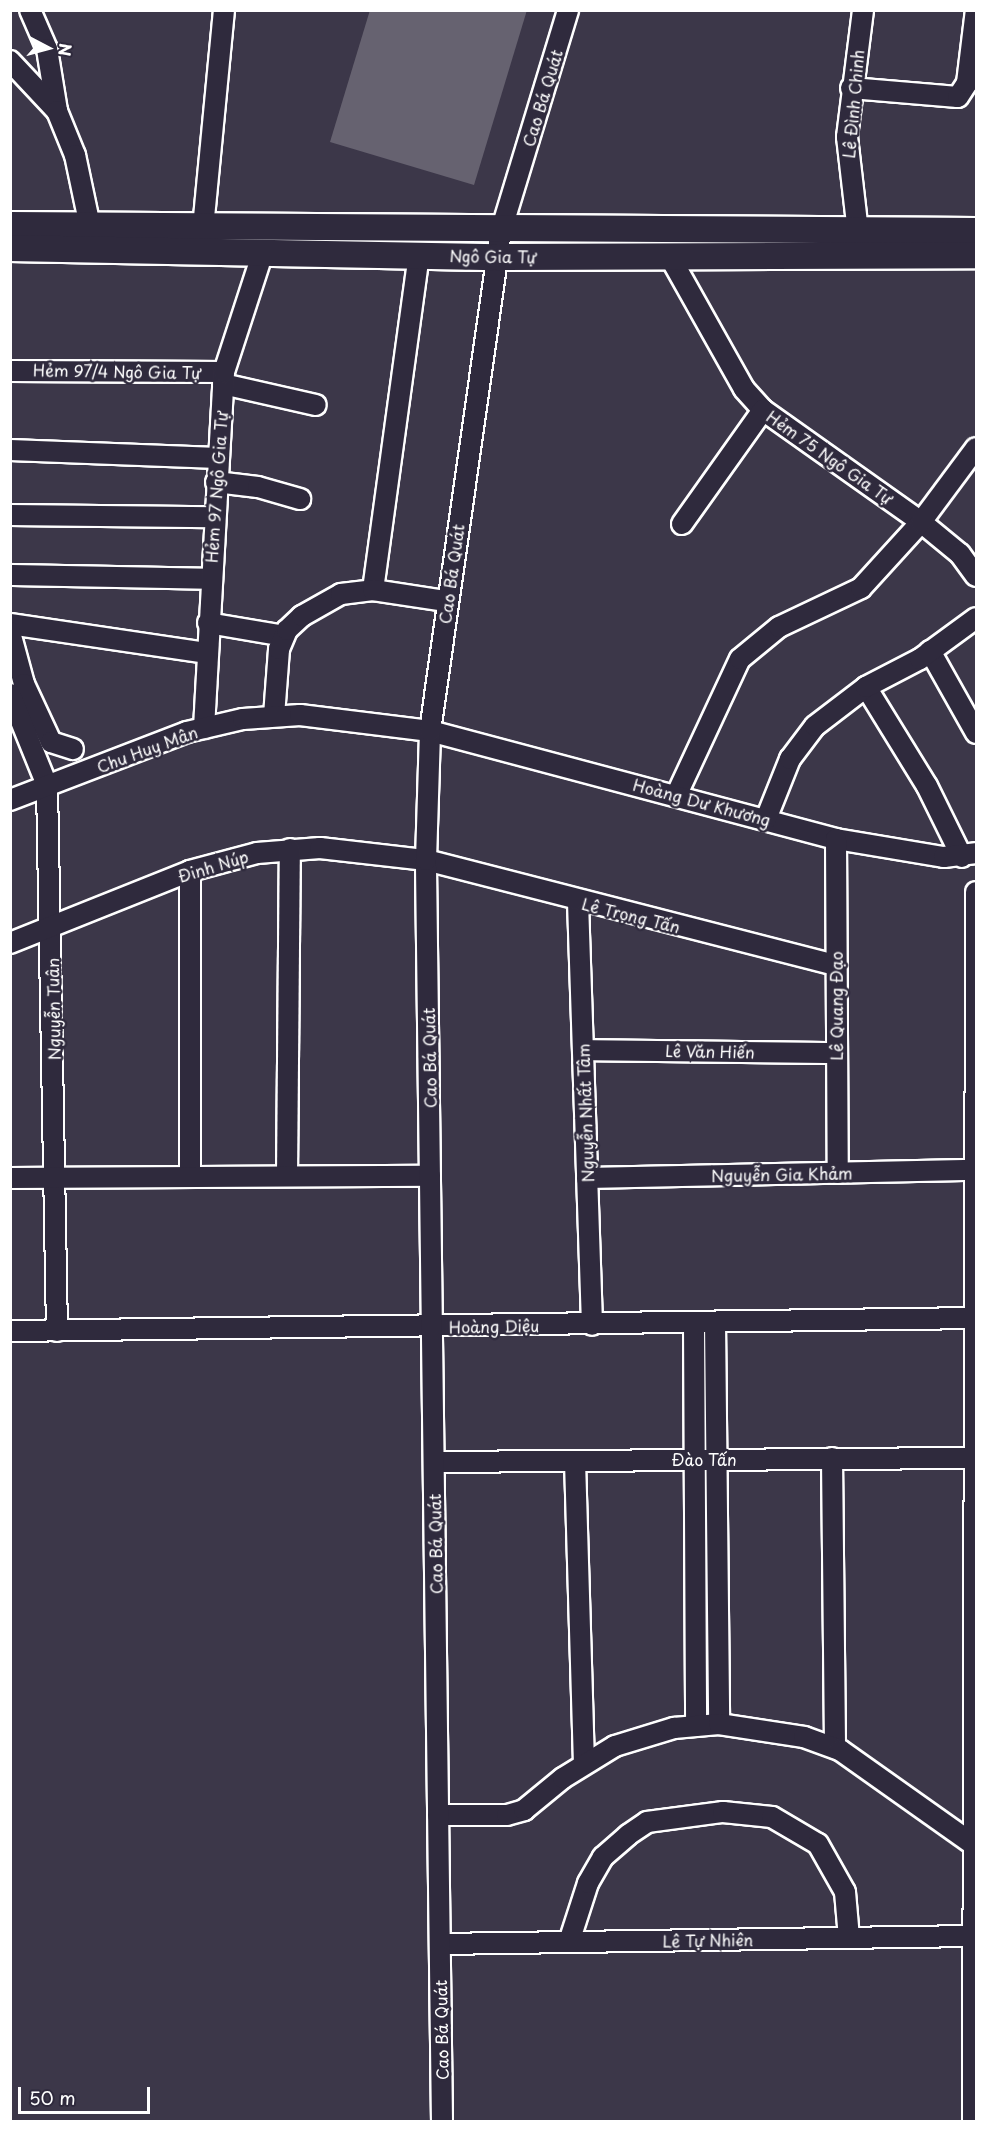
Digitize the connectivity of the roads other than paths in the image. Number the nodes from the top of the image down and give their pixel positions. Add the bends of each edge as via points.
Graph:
1 (30, 10) edge
2 (224, 10) edge
3 (568, 10) edge
4 (863, 10) edge
5 (976, 10) edge
6 (10, 61) edge
7 (851, 88) junction
8 (57, 111) junction
9 (10, 225) edge
10 (203, 228) junction
11 (501, 231) junction
12 (976, 231) edge
13 (655, 232) junction
14 (858, 232) junction
15 (90, 238) junction
16 (267, 241) junction
17 (10, 248) edge
18 (419, 255) junction
19 (976, 255) edge
20 (497, 257) junction
21 (670, 257) junction
22 (859, 258) junction
23 (10, 371) edge
24 (223, 378) junction
25 (316, 405) dead end
26 (763, 410) junction
27 (976, 447) edge
28 (10, 450) edge
29 (218, 458) junction
30 (216, 482) junction
31 (300, 499) dead end
32 (10, 515) edge
33 (213, 517) junction
34 (921, 522) junction
35 (682, 524) dead end
36 (10, 575) edge
37 (976, 576) edge
38 (210, 579) junction
39 (373, 590) junction
40 (446, 600) junction
41 (976, 618) edge
42 (208, 623) junction
43 (10, 624) edge
44 (10, 632) edge
45 (284, 636) junction
46 (930, 651) junction
47 (206, 653) junction
48 (866, 687) junction
49 (11, 695) edge
50 (274, 716) junction
51 (204, 728) junction
52 (430, 731) junction
53 (976, 733) edge
54 (74, 749) dead end
55 (47, 785) junction
56 (676, 796) junction
57 (10, 800) edge
58 (766, 819) junction
59 (836, 838) junction
60 (290, 849) junction
61 (969, 855) edge
62 (426, 860) junction
63 (190, 871) junction
64 (976, 892) edge
65 (578, 902) junction
66 (52, 927) junction
67 (10, 943) edge
68 (836, 965) junction
69 (583, 1050) junction
70 (837, 1053) junction
71 (975, 1055) edge
72 (975, 1170) edge
73 (838, 1173) junction
74 (287, 1176) junction
75 (430, 1176) junction
76 (55, 1177) junction
77 (190, 1177) junction
78 (10, 1178) edge
79 (587, 1178) junction
80 (975, 1318) edge
81 (715, 1322) junction
82 (694, 1323) junction
83 (592, 1324) junction
84 (432, 1327) junction
85 (57, 1331) junction
86 (11, 1332) edge
87 (832, 1458) junction
88 (973, 1458) junction
89 (716, 1459) junction
90 (695, 1460) junction
91 (575, 1461) junction
92 (434, 1462) junction
93 (719, 1724) junction
94 (696, 1726) junction
95 (835, 1748) junction
96 (584, 1764) junction
97 (975, 1810) edge
98 (438, 1815) junction
99 (973, 1844) junction
100 (975, 1936) edge
101 (849, 1938) junction
102 (569, 1942) junction
103 (440, 1944) junction
104 (974, 2078) edge
105 (442, 2121) edge
106 (972, 2121) edge

1 - 8 street via 46,49
2 - 10 street
3 - 11 street, Cao Bá Quát
4 - 7 street, Lê Đình Chinh
5 - 7 street via 967,83 957,97
6 - 8 street
7 - 14 street, Lê Đình Chinh via 847,157
8 - 15 street via 75,155
9 - 15 main road, Ngô Gia Tự
10 - 15 main road, Ngô Gia Tự
10 - 16 main road, Ngô Gia Tự
11 - 13 main road, Ngô Gia Tự
11 - 16 main road, Ngô Gia Tự
11 - 20 street, Cao Bá Quát
12 - 14 main road, Ngô Gia Tự
13 - 14 main road, Ngô Gia Tự
13 - 21 main road
14 - 22 main road
15 - 16 main road, Ngô Gia Tự
15 - 17 main road, Ngô Gia Tự
16 - 18 main road, Ngô Gia Tự
16 - 24 street, Hẻm 97 Ngô Gia Tự
18 - 20 main road, Ngô Gia Tự
18 - 39 street
19 - 22 main road, Ngô Gia Tự
20 - 21 main road, Ngô Gia Tự
20 - 40 street, Cao Bá Quát
21 - 22 main road, Ngô Gia Tự
21 - 26 street, Hẻm 75 Ngô Gia Tự via 744,389
23 - 24 street, Hẻm 97/4 Ngô Gia Tự
24 - 25 street, Hẻm 97/4 Ngô Gia Tự
24 - 29 street, Hẻm 97 Ngô Gia Tự
26 - 34 street, Hẻm 75 Ngô Gia Tự
26 - 35 street
27 - 34 street
28 - 29 street
29 - 30 street, Hẻm 97 Ngô Gia Tự
30 - 31 street via 258,487
30 - 33 street, Hẻm 97 Ngô Gia Tự
32 - 33 street
33 - 38 street, Hẻm 97 Ngô Gia Tự
34 - 37 street, Hẻm 75 Ngô Gia Tự via 960,554
34 - 56 street via 861,588 779,627 740,659
36 - 38 street
38 - 42 street, Hẻm 97 Ngô Gia Tự
39 - 40 street
39 - 45 street via 341,594 325,601
40 - 52 street, Cao Bá Quát
41 - 46 street
42 - 45 street
42 - 47 street, Hẻm 97 Ngô Gia Tự
43 - 47 street
44 - 54 street via 24,684 51,742
45 - 50 street via 275,669
46 - 48 street
46 - 53 street
47 - 51 street, Hẻm 97 Ngô Gia Tự
48 - 58 street via 815,726 790,759
48 - 61 street
49 - 55 street, Nguyễn Tuân
50 - 51 street, Chu Huy Mân
50 - 52 street, Chu Huy Mân via 300,715
51 - 55 street, Chu Huy Mân
52 - 56 street, Hoàng Dư Khương
52 - 62 street, Cao Bá Quát
55 - 57 street, Chu Huy Mân
55 - 66 street, Nguyễn Tuân
56 - 58 street, Hoàng Dư Khương
58 - 59 street, Hoàng Dư Khương
59 - 61 street, Hoàng Dư Khương
59 - 68 street, Lê Quang Đạo
60 - 62 street, Đinh Núp
60 - 63 street, Đinh Núp
60 - 74 street
62 - 65 street, Lê Trọng Tấn
62 - 75 street, Cao Bá Quát
63 - 66 street, Đinh Núp
63 - 77 street
64 - 71 street
65 - 68 street, Lê Trọng Tấn
65 - 69 street, Nguyễn Nhất Tâm
66 - 67 street, Đinh Núp
66 - 76 street, Nguyễn Tuân
68 - 70 street, Lê Quang Đạo
69 - 70 street, Lê Văn Hiến
69 - 79 street, Nguyễn Nhất Tâm
70 - 73 street, Lê Quang Đạo
71 - 72 street
72 - 73 street, Nguyễn Gia Khảm
72 - 80 street
73 - 79 street, Nguyễn Gia Khảm
74 - 75 street
74 - 77 street
75 - 84 street, Cao Bá Quát
76 - 77 street
76 - 78 street
76 - 85 street, Nguyễn Tuân
79 - 83 street, Nguyễn Nhất Tâm
80 - 81 street, Hoàng Diệu
80 - 88 street
81 - 82 street, Hoàng Diệu
81 - 89 street
82 - 83 street, Hoàng Diệu
82 - 90 street
83 - 84 street, Hoàng Diệu
84 - 85 street, Hoàng Diệu
84 - 92 street, Cao Bá Quát
85 - 86 street, Hoàng Diệu
87 - 88 street, Đào Tấn
87 - 89 street, Đào Tấn
87 - 95 street
88 - 97 street
89 - 90 street, Đào Tấn
89 - 93 street
90 - 91 street, Đào Tấn
90 - 94 street
91 - 92 street, Đào Tấn
91 - 96 street
92 - 98 street, Cao Bá Quát
93 - 94 street
93 - 95 street via 804,1737
94 - 96 street via 615,1746
95 - 99 street
96 - 98 street via 524,1810 507,1815
97 - 99 street
98 - 103 street, Cao Bá Quát
99 - 100 street
100 - 101 street, Lê Tự Nhiên
100 - 104 street
101 - 102 street, Lê Tự Nhiên
101 - 102 street via 845,1892 818,1844 772,1817 723,1812 647,1822 628,1835 603,1857 588,1883
102 - 103 street, Lê Tự Nhiên
103 - 105 street, Cao Bá Quát
104 - 106 street

